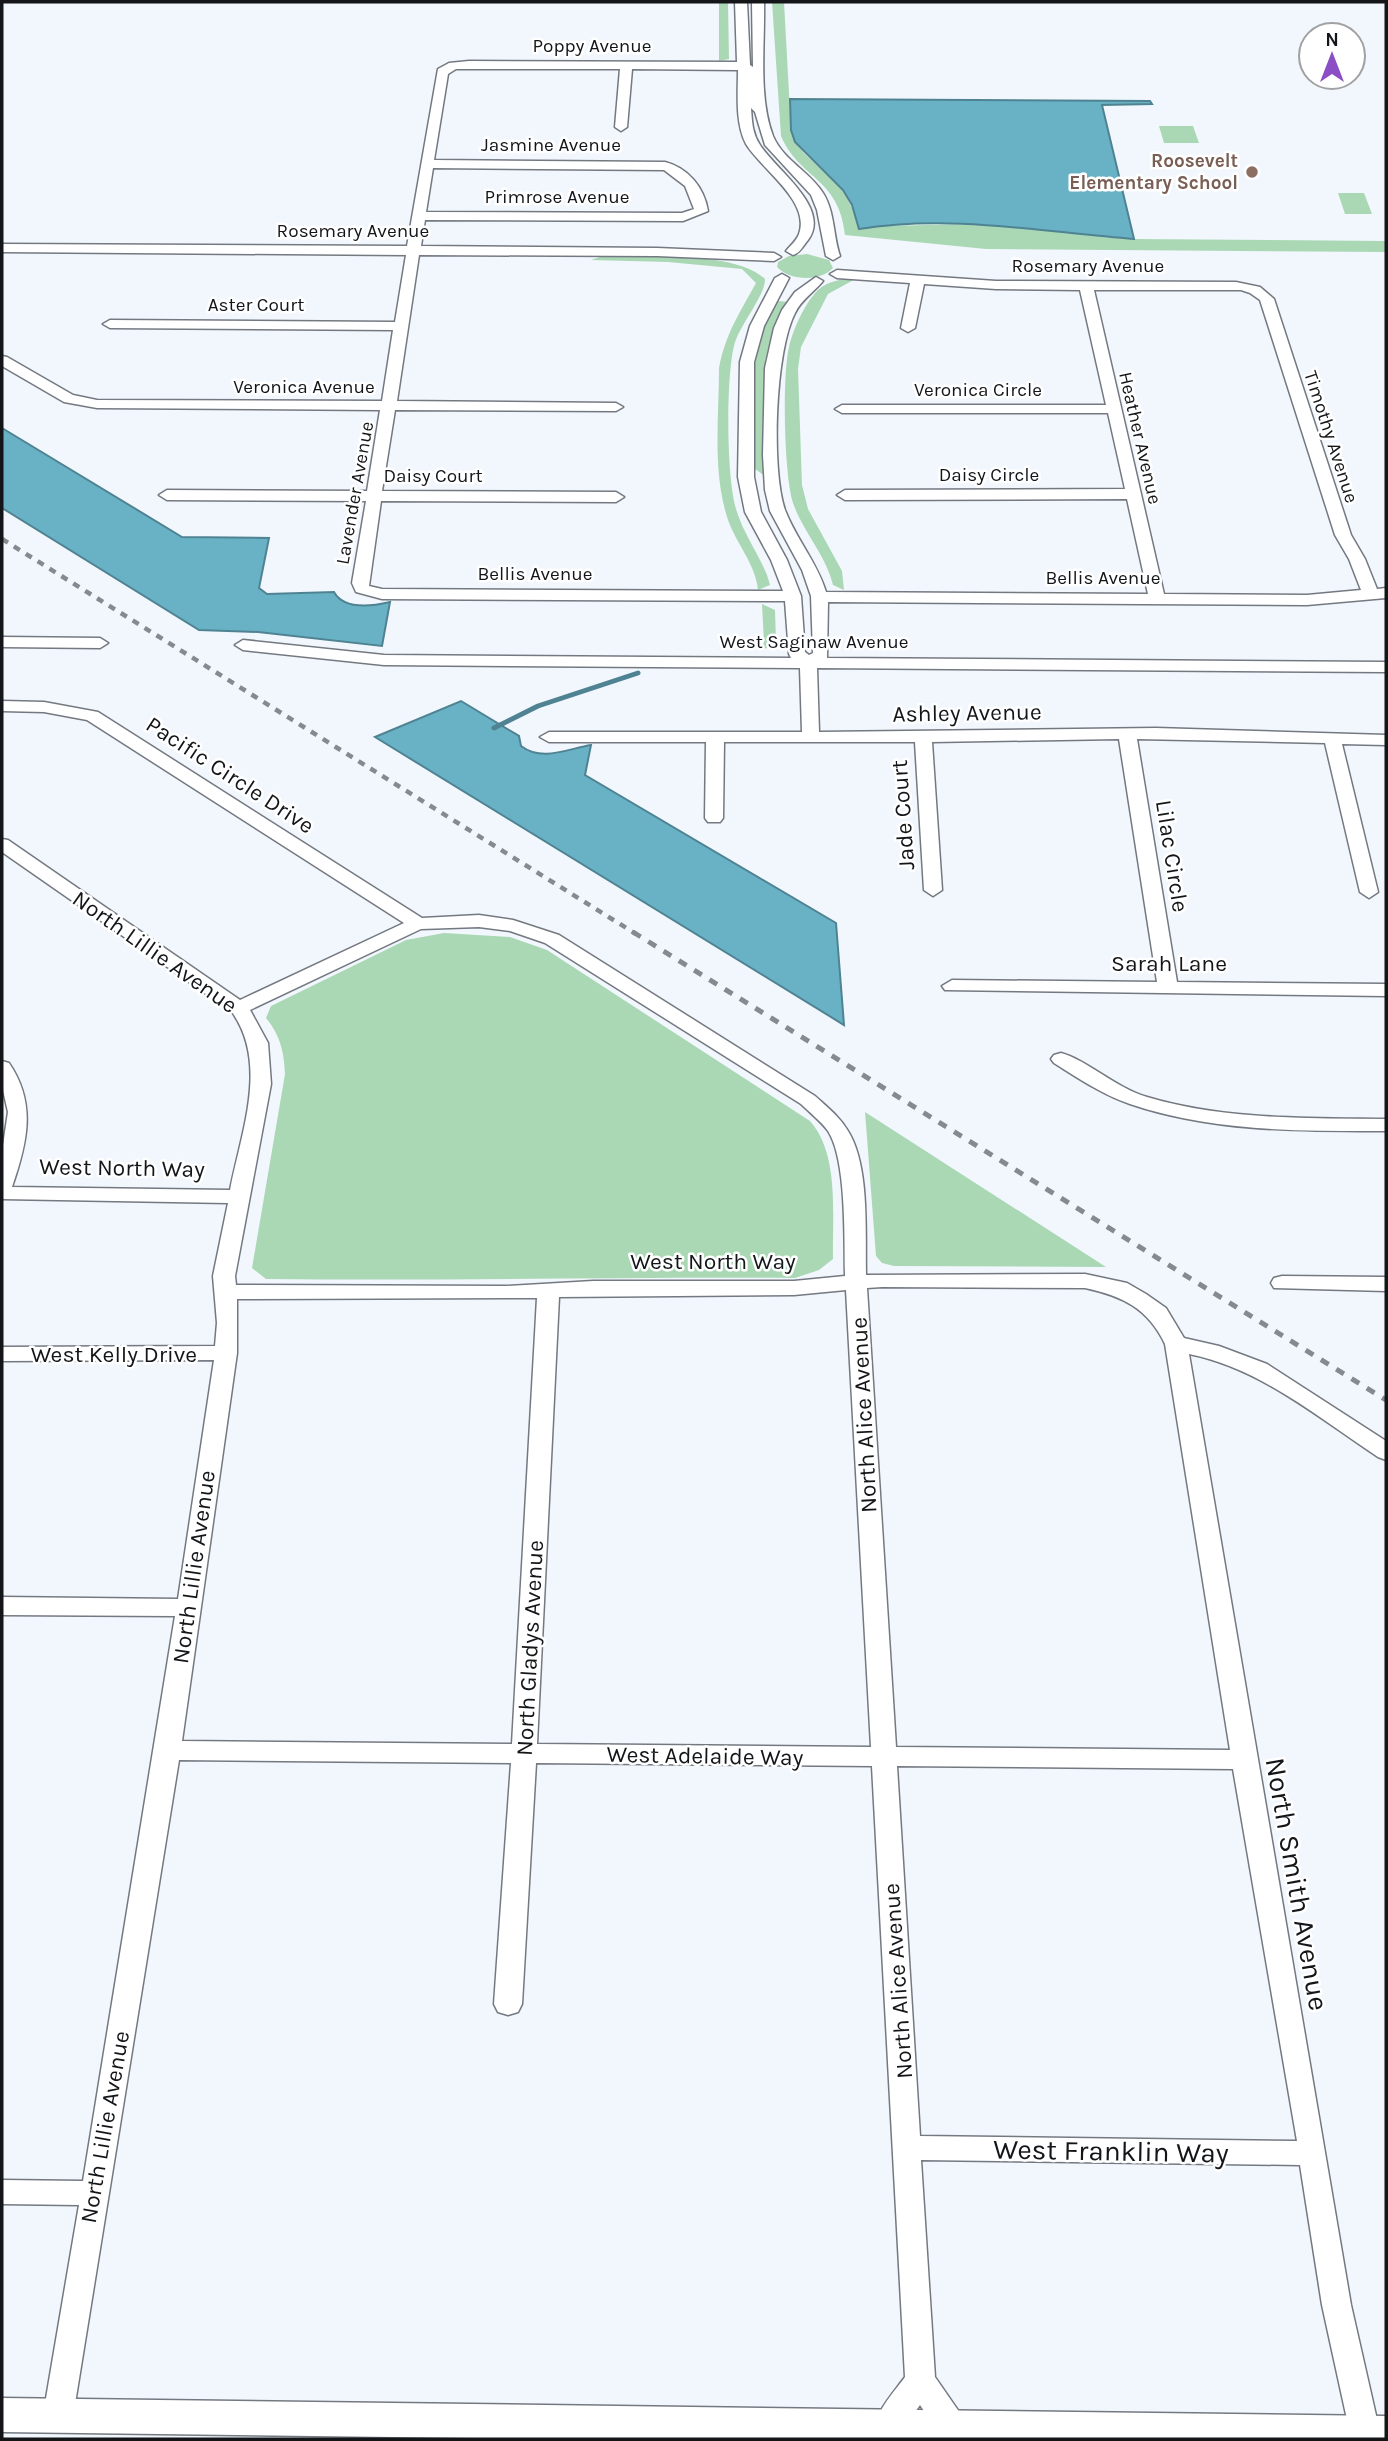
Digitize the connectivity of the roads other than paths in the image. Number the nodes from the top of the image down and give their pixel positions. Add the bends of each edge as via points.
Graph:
1 (741, 2) edge
2 (758, 2) edge
3 (626, 65) junction
4 (743, 66) junction
5 (442, 72) joint
6 (763, 113) junction
7 (621, 127) dead end
8 (428, 164) junction
9 (420, 216) junction
10 (694, 216) joint
11 (2, 248) edge
12 (414, 251) junction
13 (793, 251) junction
14 (838, 264) junction
15 (775, 269) junction
16 (918, 279) junction
17 (816, 281) junction
18 (1086, 285) junction
19 (1258, 291) joint
20 (110, 324) dead end
21 (401, 326) junction
22 (908, 328) dead end
23 (2, 360) edge
24 (389, 407) junction
25 (616, 407) dead end
26 (842, 409) dead end
27 (1113, 409) junction
28 (746, 477) junction
29 (1133, 494) junction
30 (167, 495) dead end
31 (375, 495) junction
32 (845, 495) dead end
33 (616, 497) dead end
34 (782, 520) junction
35 (362, 589) joint
36 (1378, 594) edge
37 (793, 596) junction
38 (819, 597) junction
39 (1157, 599) junction
40 (2, 642) edge
41 (100, 643) dead end
42 (243, 645) dead end
43 (808, 663) junction
44 (1386, 667) edge
45 (2, 706) edge
46 (1127, 733) junction
47 (715, 736) junction
48 (549, 737) dead end
49 (811, 737) junction
50 (923, 737) junction
51 (1332, 738) junction
52 (1386, 740) edge
53 (714, 818) dead end
54 (2, 844) edge
55 (933, 890) dead end
56 (1369, 892) dead end
57 (418, 924) junction
58 (952, 986) dead end
59 (1168, 988) junction
60 (1386, 990) edge
61 (239, 1008) junction
62 (1061, 1059) dead end
63 (2, 1067) edge
64 (1386, 1125) edge
65 (2, 1186) edge
66 (2, 1193) edge
67 (240, 1197) junction
68 (856, 1281) junction
69 (1282, 1283) dead end
70 (1386, 1284) edge
71 (224, 1292) junction
72 (548, 1292) junction
73 (1176, 1344) junction
74 (226, 1353) junction
75 (2, 1354) edge
76 (1386, 1452) edge
77 (2, 1606) edge
78 (188, 1608) junction
79 (168, 1750) junction
80 (524, 1753) junction
81 (884, 1758) junction
82 (1243, 1760) junction
83 (508, 2004) dead end
84 (908, 2148) junction
85 (1313, 2153) junction
86 (2, 2192) edge
87 (94, 2193) junction
88 (920, 2380) junction
89 (2, 2415) edge
90 (58, 2416) junction
91 (889, 2433) edge
92 (951, 2433) edge
93 (1376, 2433) edge

1 - 4 street
2 - 6 street
3 - 4 street, Poppy Avenue
3 - 5 street, Poppy Avenue via 469,65
3 - 7 street
4 - 6 street via 753,72 754,102
4 - 13 street via 744,121 750,143 791,187 806,214 805,238
5 - 8 street, Lavender Avenue
6 - 14 street via 767,137 777,153 821,202 829,226 828,243
8 - 9 street, Lavender Avenue
8 - 10 street, Jasmine Avenue via 651,165 674,169 698,197 701,211
9 - 10 street, Primrose Avenue
9 - 12 street, Lavender Avenue
11 - 12 street, Rosemary Avenue
12 - 15 street, Rosemary Avenue via 657,252 704,255
12 - 21 street, Lavender Avenue
13 - 14 street via 812,251
13 - 15 street
14 - 16 street, Rosemary Avenue
14 - 17 street
15 - 17 street, Rosemary Avenue
15 - 28 street via 747,362
16 - 18 street, Rosemary Avenue
16 - 22 street
17 - 34 street via 806,287 787,316 774,349 771,480
18 - 19 street, Rosemary Avenue via 1230,286
18 - 27 street, Heather Avenue
19 - 36 street, Timothy Avenue via 1266,299 1343,535
20 - 21 street, Aster Court
21 - 24 street, Lavender Avenue
23 - 24 street, Veronica Avenue via 69,399 97,404
24 - 25 street, Veronica Avenue
24 - 31 street, Lavender Avenue
26 - 27 street, Veronica Circle
27 - 29 street, Heather Avenue
28 - 34 street via 761,481 770,513
28 - 37 street via 753,512
29 - 32 street, Daisy Circle
29 - 39 street, Heather Avenue
30 - 31 street, Daisy Court
31 - 33 street, Daisy Court
31 - 35 street, Lavender Avenue via 360,576
34 - 38 street
35 - 37 street, Bellis Avenue via 382,594
36 - 39 street, Bellis Avenue via 1307,600
37 - 43 street via 797,654
38 - 39 street, Bellis Avenue
38 - 43 street via 821,655
40 - 41 street
42 - 43 street, West Saginaw Avenue via 384,660
43 - 44 street, West Saginaw Avenue
43 - 49 street
45 - 57 street, Pacific Circle Drive via 44,707 92,716
46 - 50 street, Ashley Avenue
46 - 51 street, Ashley Avenue
46 - 59 street, Lilac Circle
47 - 48 street, Ashley Avenue
47 - 49 street, Ashley Avenue
47 - 53 street
49 - 50 street, Ashley Avenue
50 - 55 street, Jade Court
51 - 52 street, Ashley Avenue
51 - 56 street
54 - 61 street, North Lillie Avenue
57 - 61 street, North Alice Avenue
57 - 68 street, North Alice Avenue via 479,921 552,939 808,1100 840,1134 847,1155
58 - 59 street, Sarah Lane
59 - 60 street, Sarah Lane
61 - 67 street, North Lillie Avenue via 258,1037 262,1065
62 - 64 street via 1135,1099 1184,1112 1237,1122
63 - 65 street via 20,1116
66 - 67 street, West North Way
67 - 71 street, North Lillie Avenue
68 - 72 street, West North Way via 794,1287
68 - 73 street, West North Way via 1102,1283 1119,1288 1158,1313
68 - 81 street, North Alice Avenue
69 - 70 street
71 - 72 street, West North Way
71 - 74 street, North Lillie Avenue
72 - 80 street, North Gladys Avenue
73 - 76 street via 1211,1351 1258,1370
73 - 82 street, North Smith Avenue
74 - 75 street, West Kelly Drive
74 - 78 street, North Lillie Avenue
77 - 78 street
78 - 79 street, North Lillie Avenue
79 - 80 street, West Adelaide Way
79 - 87 street, North Lillie Avenue
80 - 81 street, West Adelaide Way
80 - 83 street, North Gladys Avenue
81 - 82 street, West Adelaide Way
81 - 84 street, North Alice Avenue
82 - 85 street, North Smith Avenue
84 - 85 street, West Franklin Way
84 - 88 street, North Alice Avenue
85 - 93 street, North Smith Avenue via 1350,2378
86 - 87 street
87 - 90 street, North Lillie Avenue
88 - 91 street
88 - 92 street
89 - 90 main road
90 - 91 main road
91 - 92 main road
92 - 93 main road

